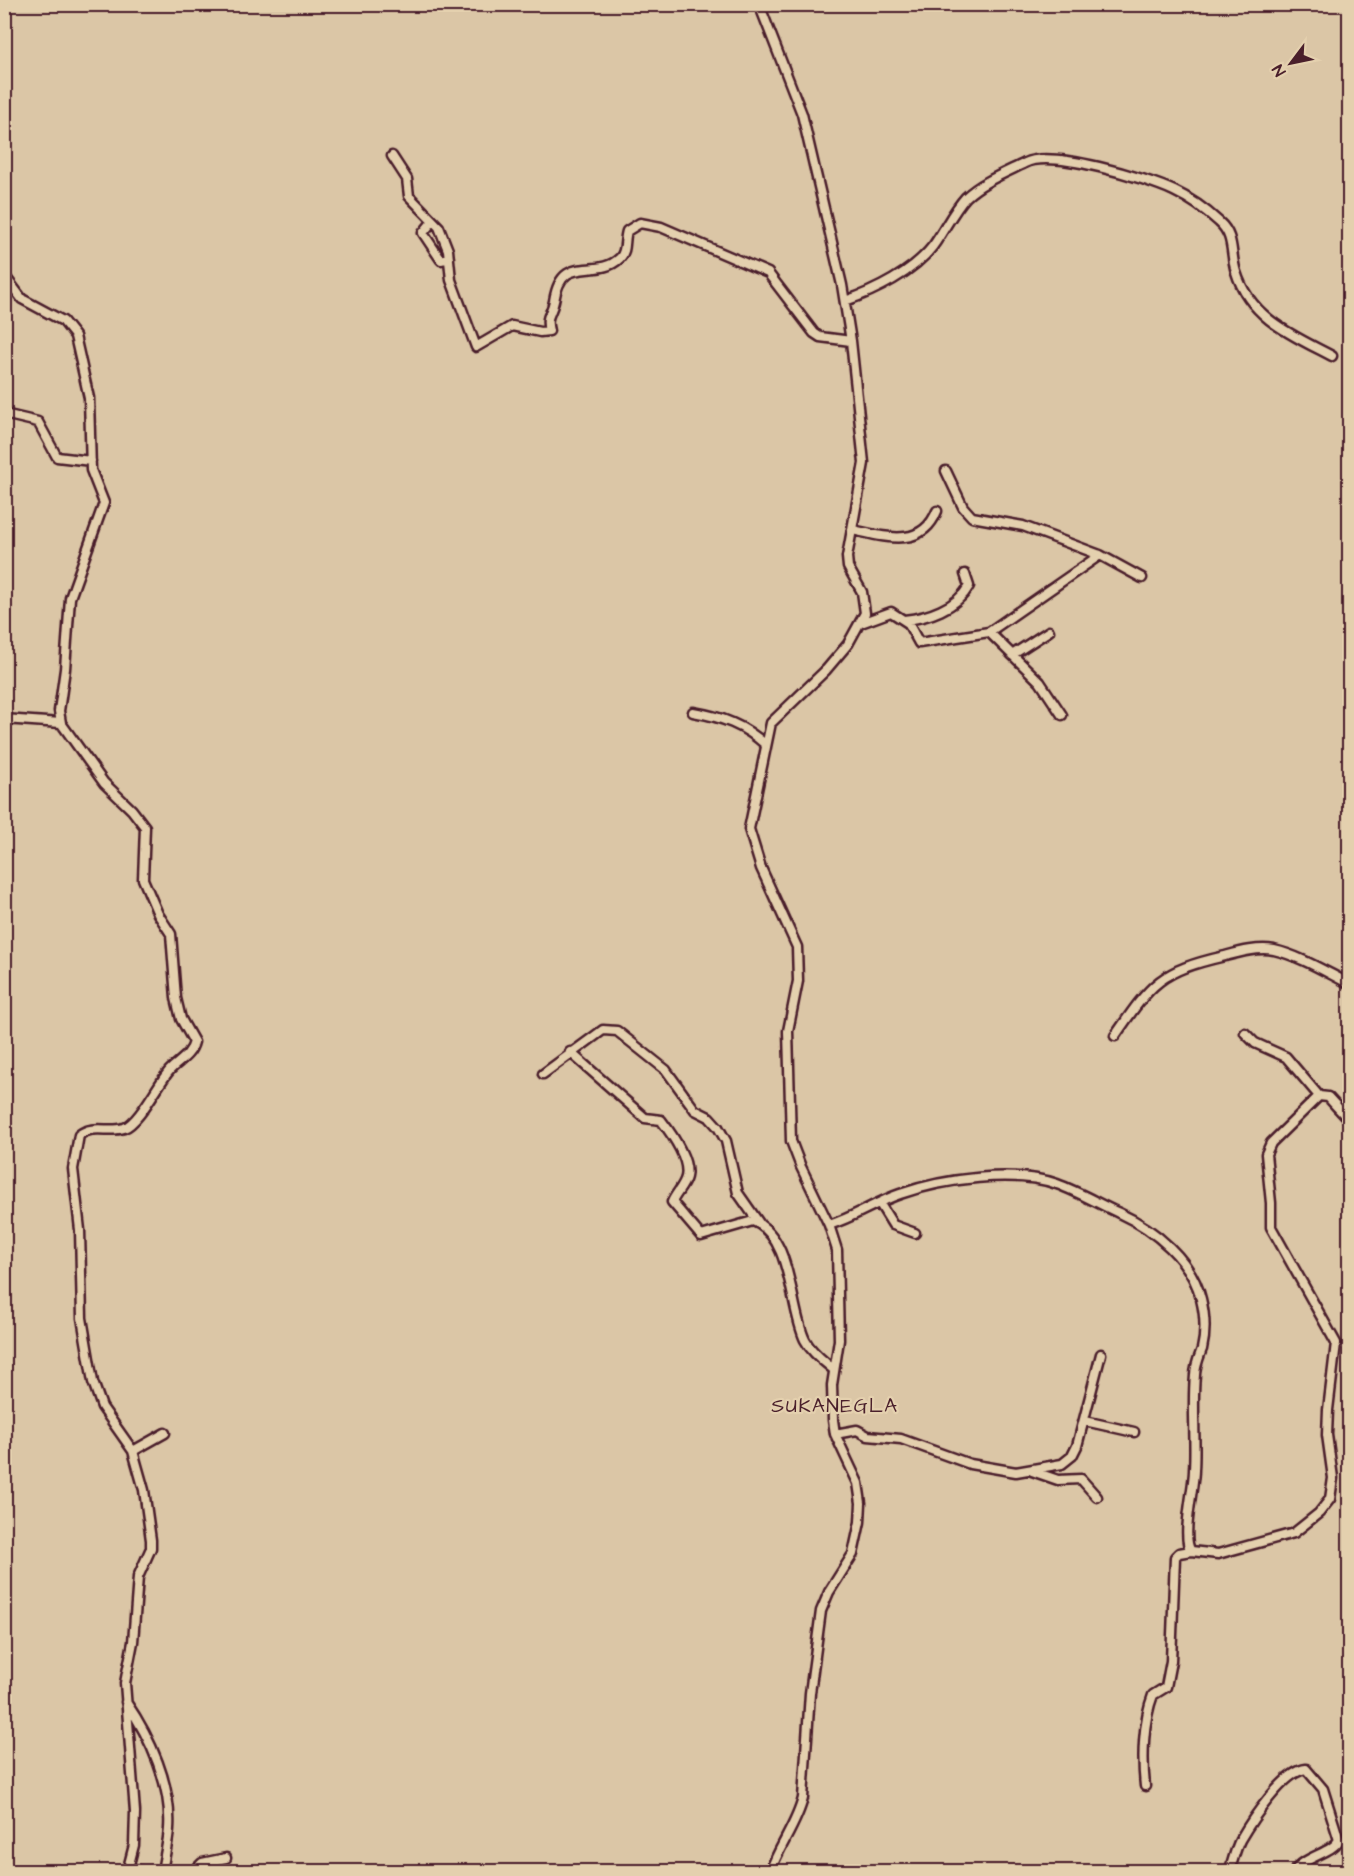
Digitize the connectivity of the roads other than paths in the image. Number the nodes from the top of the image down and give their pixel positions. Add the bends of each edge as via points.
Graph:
1 (759, 4) edge
2 (392, 156) dead end
3 (432, 222) junction
4 (449, 258) junction
5 (4, 275) edge
6 (845, 301) junction
7 (851, 341) junction
8 (1332, 356) dead end
9 (4, 414) edge
10 (91, 461) junction
11 (946, 471) dead end
12 (937, 511) dead end
13 (853, 530) junction
14 (1100, 555) junction
15 (965, 574) dead end
16 (1142, 578) dead end
17 (904, 620) junction
18 (861, 624) junction
19 (989, 632) junction
20 (1049, 632) dead end
21 (1012, 655) junction
22 (693, 712) dead end
23 (1062, 715) dead end
24 (4, 718) edge
25 (61, 723) junction
26 (766, 745) junction
27 (1350, 984) edge
28 (1245, 1033) dead end
29 (1115, 1036) dead end
30 (570, 1052) junction
31 (543, 1074) dead end
32 (1319, 1096) junction
33 (1350, 1122) edge
34 (880, 1204) junction
35 (759, 1223) junction
36 (830, 1225) junction
37 (915, 1233) dead end
38 (1101, 1354) dead end
39 (834, 1370) junction
40 (1085, 1421) junction
41 (1134, 1432) dead end
42 (165, 1433) dead end
43 (835, 1434) junction
44 (133, 1451) junction
45 (1031, 1471) junction
46 (1097, 1497) dead end
47 (1191, 1551) junction
48 (124, 1700) junction
49 (1144, 1786) dead end
50 (226, 1858) dead end
51 (127, 1870) edge
52 (143, 1872) edge
53 (162, 1872) edge
54 (193, 1872) edge
55 (770, 1872) edge
56 (1229, 1872) edge
57 (1294, 1872) edge

1 - 6 street via 802,114
2 - 3 street via 407,179 407,194
3 - 4 street via 439,227
3 - 4 street via 423,233 441,260
4 - 7 street via 451,280 477,347 514,325 549,332 546,318 559,282 574,270 616,261 624,252 627,231 640,223 768,273 814,333
5 - 10 street via 22,299 63,321 75,336 89,398
6 - 7 street
6 - 8 street via 877,289 927,254 971,193 1029,161 1045,158 1086,164 1168,188 1206,211 1229,235 1236,271 1253,305 1282,330
7 - 13 street via 864,463
9 - 10 street via 35,420 59,458
10 - 25 street via 104,503 70,598
11 - 14 street via 972,517 1013,522
12 - 13 street via 928,527 907,537
13 - 18 street via 848,567 865,601
14 - 16 street
14 - 19 street
15 - 17 street via 969,586 957,600 924,617
17 - 18 street via 891,612
17 - 19 street via 919,643
18 - 26 street via 826,670 774,719
19 - 21 street
20 - 21 street
21 - 23 street via 1040,682
22 - 26 street via 724,718
24 - 25 street
25 - 44 street via 104,783 146,829 143,879 171,934 176,998 181,1019 194,1042 192,1050 170,1071 128,1126 86,1130 77,1138 73,1169 80,1230 82,1318 93,1382 102,1407
26 - 36 street via 749,830 760,868 797,947 798,981 788,1031 791,1141
27 - 29 street via 1273,950 1237,953 1185,965 1163,977 1149,989
28 - 32 street via 1255,1043 1287,1057
30 - 31 street
30 - 35 street via 603,1030 612,1029 666,1070 695,1110 709,1117 723,1134 738,1193
30 - 35 street via 645,1118 661,1119 687,1171 672,1202 701,1236 753,1221
32 - 33 street via 1328,1097
32 - 47 street via 1271,1143 1266,1154 1271,1227 1336,1343 1328,1410 1333,1478 1330,1499 1294,1533 1218,1554
34 - 36 street
34 - 37 street via 893,1225
34 - 47 street via 920,1188 971,1179 1028,1179 1057,1184 1135,1220 1169,1246 1190,1271 1205,1318 1195,1373 1194,1469 1187,1538
35 - 39 street via 780,1252 806,1342
36 - 39 street via 839,1273 839,1340
38 - 40 street
39 - 43 street
40 - 41 street
40 - 45 street via 1072,1456 1062,1464
42 - 44 street
43 - 45 street via 859,1430 868,1436 906,1440 970,1464 1012,1472
43 - 55 street via 858,1483 860,1522 853,1554 821,1611 810,1693 804,1798
44 - 48 street via 144,1490 151,1548 138,1577
45 - 46 street via 1058,1480 1081,1479
47 - 49 street via 1175,1557 1171,1661 1166,1687 1153,1695 1149,1708
48 - 51 street via 135,1789 134,1845
48 - 53 street via 144,1730 164,1788 169,1828
50 - 54 street via 202,1863
51 - 52 street
56 - 57 street via 1240,1841 1265,1806 1285,1780 1306,1769 1323,1789 1339,1840 1305,1860

